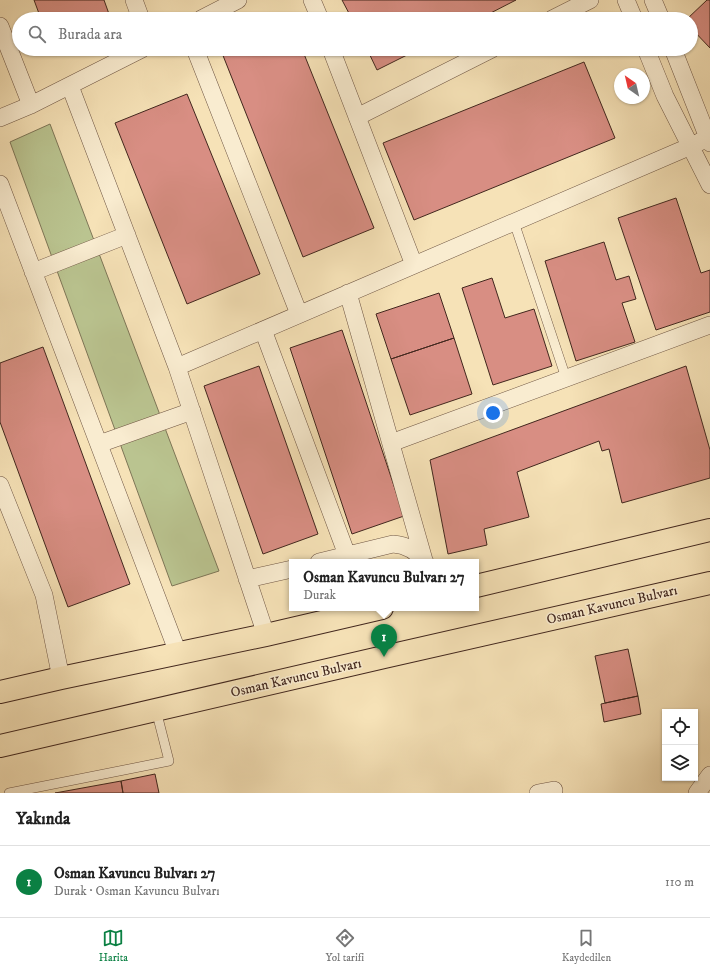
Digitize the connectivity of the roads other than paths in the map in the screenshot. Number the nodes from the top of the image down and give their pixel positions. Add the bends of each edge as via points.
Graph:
1 (134, 0) edge
2 (238, 0) edge
3 (312, 0) edge
4 (590, 0) edge
5 (626, 0) edge
6 (653, 0) edge
7 (138, 12) edge
8 (215, 12) edge
9 (317, 12) edge
10 (566, 12) edge
11 (631, 12) edge
12 (658, 12) edge
13 (0, 26) edge
14 (12, 56) edge
15 (12, 56) edge
16 (128, 56) edge
17 (198, 56) edge
18 (334, 56) edge
19 (478, 56) edge
20 (649, 56) edge
21 (676, 56) edge
22 (70, 86) junction
23 (32, 105) junction
24 (357, 117) junction
25 (0, 118) edge
26 (709, 139) edge
27 (691, 146) junction
28 (0, 184) edge
29 (710, 185) edge
30 (514, 222) junction
31 (127, 235) junction
32 (414, 265) junction
33 (33, 272) junction
34 (348, 293) junction
35 (299, 314) junction
36 (710, 325) edge
37 (262, 330) junction
38 (177, 367) junction
39 (566, 378) junction
40 (192, 411) junction
41 (391, 442) junction
42 (99, 444) junction
43 (0, 485) edge
44 (710, 530) edge
45 (347, 555) junction
46 (331, 559) edge
47 (423, 559) edge
48 (424, 559) edge
49 (289, 570) edge
50 (247, 579) junction
51 (710, 583) edge
52 (479, 585) edge
53 (369, 611) edge
54 (266, 635) junction
55 (178, 653) junction
56 (61, 678) junction
57 (0, 692) edge
58 (156, 710) junction
59 (0, 746) edge
60 (710, 775) edge
61 (9, 793) edge
62 (697, 793) edge

1 - 7 street
2 - 8 street
3 - 9 street
4 - 10 street
5 - 11 street
6 - 12 street
13 - 14 street
15 - 23 street
16 - 22 street
17 - 35 street
18 - 24 street
19 - 24 street
20 - 27 street via 665,96
21 - 26 street
22 - 23 street
22 - 31 street
23 - 25 street
24 - 32 street
26 - 27 street
27 - 29 street
27 - 30 street
28 - 33 street
30 - 32 street
30 - 39 lane
31 - 33 street
31 - 38 street
32 - 34 street
33 - 42 street
34 - 35 street
34 - 41 street
35 - 37 street
36 - 39 street
37 - 38 street
37 - 45 street
38 - 40 street
39 - 41 street
40 - 42 street
40 - 50 street
41 - 48 street
42 - 55 street
43 - 56 street via 44,595
44 - 52 highway
45 - 46 street
45 - 47 street via 394,544 410,548
49 - 50 street
50 - 54 street
51 - 58 highway, Osman Kavuncu Bulvarı
53 - 54 highway
54 - 55 highway
55 - 56 highway
56 - 57 highway
58 - 59 highway, Osman Kavuncu Bulvarı
58 - 61 lane via 168,761
60 - 62 street

